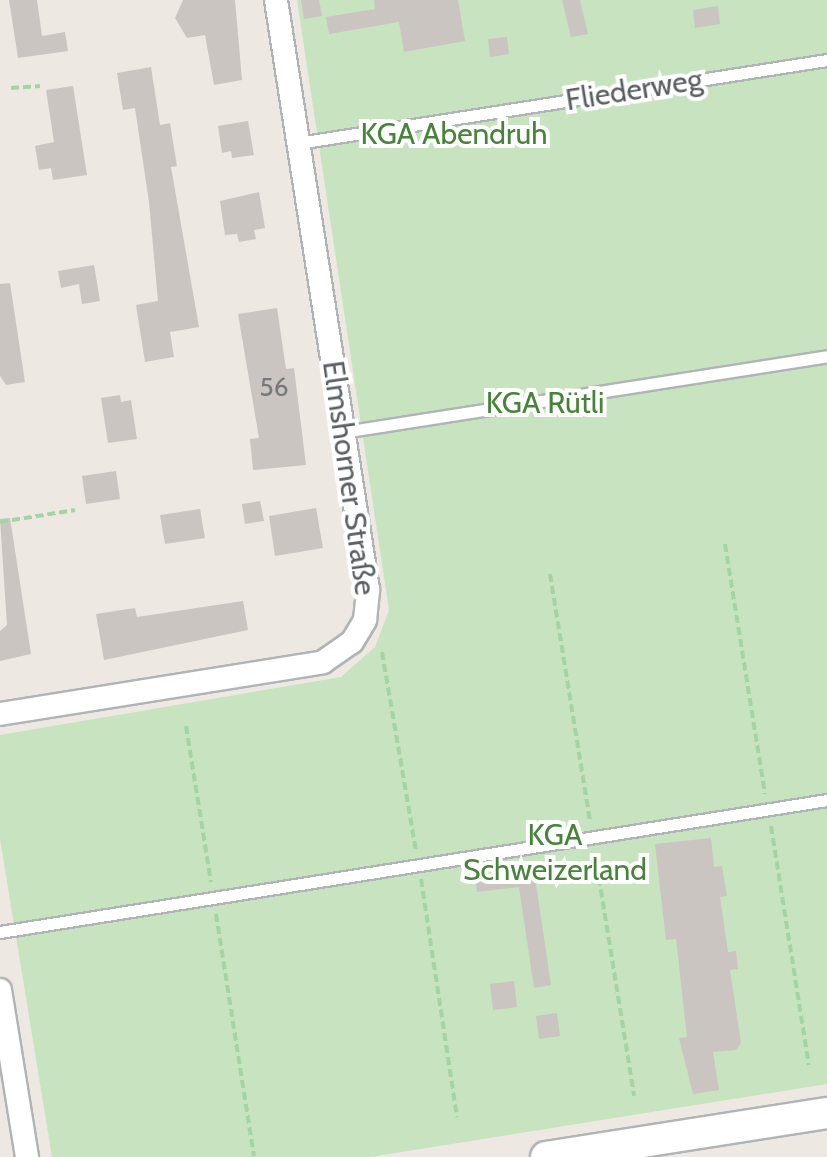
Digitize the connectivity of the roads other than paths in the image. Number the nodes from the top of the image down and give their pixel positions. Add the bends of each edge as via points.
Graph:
1 (276, 0) edge
2 (827, 60) edge
3 (298, 143) junction
4 (827, 356) edge
5 (343, 432) junction
6 (0, 714) edge
7 (827, 800) edge
8 (0, 932) edge
9 (0, 990) edge
10 (827, 1113) edge
11 (27, 1157) edge
12 (546, 1157) edge

1 - 3 street, Elmshorner Straße
2 - 3 lane, Fliederweg
3 - 5 street, Elmshorner Straße
4 - 5 lane
5 - 6 street, Elmshorner Straße via 369,597 360,632 343,651 311,664
7 - 8 lane
9 - 11 street
10 - 12 street

